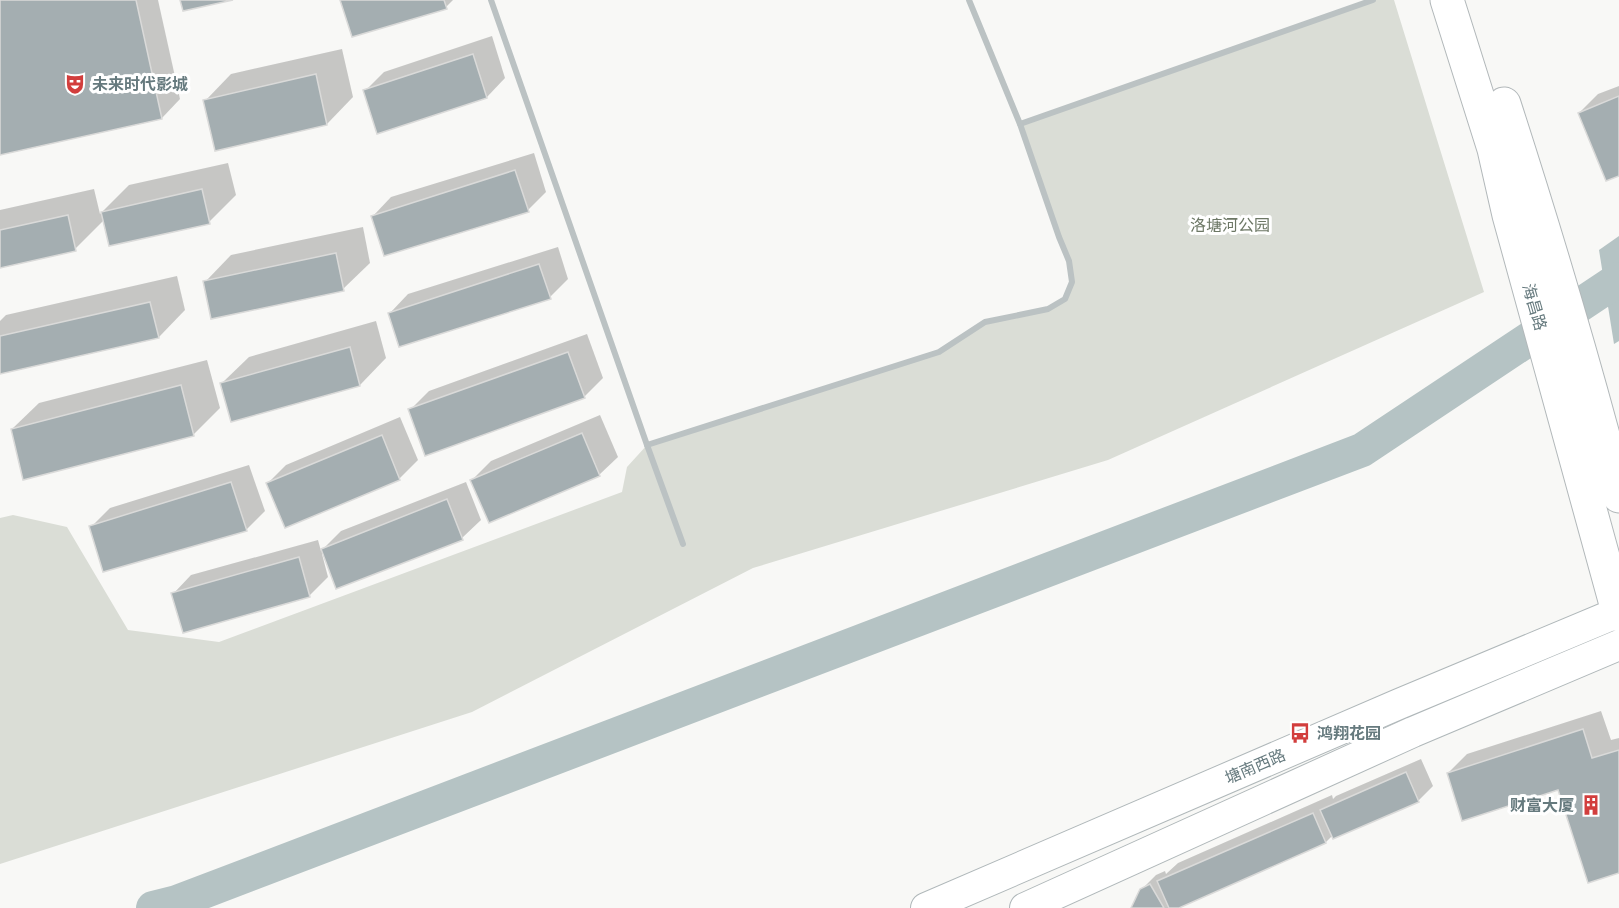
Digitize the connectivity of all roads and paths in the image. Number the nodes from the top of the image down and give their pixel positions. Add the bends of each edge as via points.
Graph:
1 (491, 0) edge
2 (969, 0) edge
3 (1373, 0) edge
4 (1447, 0) edge
5 (1470, 0) edge
6 (1020, 124) junction
7 (1522, 206) junction
8 (647, 445) junction
9 (1619, 496) edge
10 (683, 544) dead end
11 (1619, 613) edge
12 (1619, 645) edge
13 (1038, 902) edge
14 (926, 908) edge

1 - 8 street
2 - 6 street
3 - 6 street
4 - 7 main road, 海昌路 via 1494,149
5 - 7 main road, 海昌路
6 - 8 street via 1069,261 1072,282 1065,299 1048,309 985,321 939,352
7 - 9 main road, 海昌路 via 1596,407
7 - 11 main road, 海昌路 via 1563,406
8 - 10 street
11 - 14 main road, 塘南西路 via 1399,704 1029,869
12 - 13 main road, 塘南西路 via 1413,732

